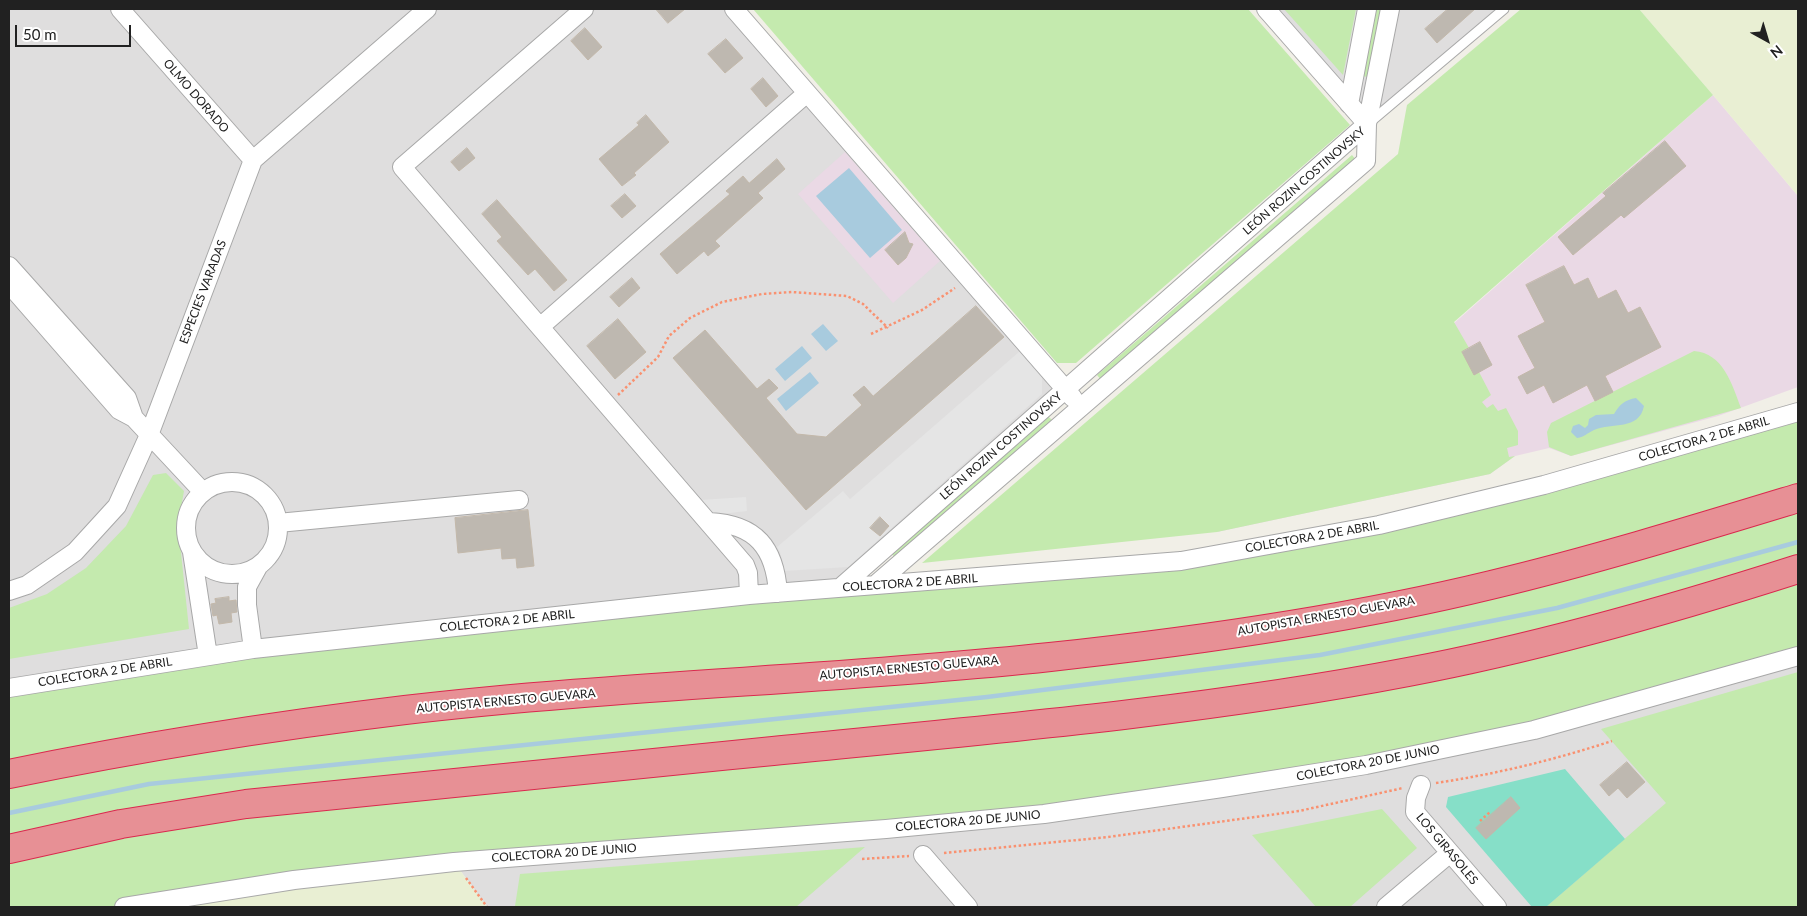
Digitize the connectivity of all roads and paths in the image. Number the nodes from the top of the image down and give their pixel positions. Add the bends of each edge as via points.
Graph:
1 (120, 9) edge
2 (427, 9) edge
3 (584, 9) edge
4 (734, 9) edge
5 (1266, 9) edge
6 (1367, 9) edge
7 (1390, 9) edge
8 (1504, 9) edge
9 (807, 93) junction
10 (1349, 104) junction
11 (1367, 124) junction
12 (253, 160) junction
13 (9, 266) edge
14 (969, 279) junction
15 (9, 284) edge
16 (540, 327) junction
17 (888, 328) junction
18 (871, 334) dead end
19 (1066, 390) junction
20 (607, 405) junction
21 (1081, 407) junction
22 (1798, 412) edge
23 (134, 418) junction
24 (150, 435) junction
25 (203, 492) junction
26 (1798, 498) edge
27 (519, 500) dead end
28 (709, 522) junction
29 (278, 523) junction
30 (192, 552) junction
31 (258, 567) junction
32 (1798, 569) edge
33 (875, 585) junction
34 (841, 587) junction
35 (9, 591) edge
36 (778, 593) junction
37 (749, 595) junction
38 (253, 649) junction
39 (208, 656) junction
40 (1798, 656) edge
41 (9, 688) edge
42 (1612, 741) dead end
43 (9, 774) edge
44 (1421, 785) junction
45 (1490, 812) dead end
46 (1480, 821) dead end
47 (9, 849) edge
48 (1450, 852) junction
49 (923, 855) junction
50 (862, 859) dead end
51 (454, 862) junction
52 (124, 907) edge
53 (487, 907) edge
54 (968, 907) edge
55 (1386, 907) edge
56 (1497, 907) edge

1 - 12 street, OLMO DORADO
2 - 12 street, ESPECIES VARADAS
3 - 16 street via 402,167
4 - 9 street
5 - 10 street
6 - 10 street
7 - 11 street
8 - 11 lane
9 - 14 street
9 - 16 street
10 - 11 street
11 - 19 street, LEÓN ROZIN COSTINOVSKY
11 - 21 street, LEÓN ROZIN COSTINOVSKY via 1366,161
12 - 24 street, ESPECIES VARADAS
13 - 23 street via 126,398
14 - 17 path
14 - 19 street
15 - 23 street via 119,410
16 - 20 street
17 - 18 path
17 - 20 path via 863,304 847,296 792,292 722,302 690,318 669,336 658,357
19 - 21 street
19 - 34 street, LEÓN ROZIN COSTINOVSKY
20 - 28 street
21 - 33 street, LEÓN ROZIN COSTINOVSKY
22 - 33 street, COLECTORA 2 DE ABRIL via 1544,485 1378,525 1181,561
23 - 24 street
24 - 25 street
24 - 35 street, ESPECIES VARADAS via 117,506 75,552 27,585
25 - 29 street via 215,484 229,482 256,488 275,509
25 - 30 street via 192,504 186,520 186,537
26 - 43 highway, AUTOPISTA ERNESTO GUEVARA via 1657,542 1488,586 1316,621 1047,657 408,710 244,731
27 - 29 street
28 - 36 street via 730,523 749,531 775,563
28 - 37 street via 747,569
29 - 31 street via 274,548
30 - 31 street via 208,568 229,575
30 - 39 street
31 - 38 street via 247,587
32 - 47 highway via 1589,632 1410,672 1229,702 1073,722 246,804 120,824
33 - 34 street, COLECTORA 2 DE ABRIL
34 - 36 street, COLECTORA 2 DE ABRIL
36 - 37 street, COLECTORA 2 DE ABRIL
37 - 38 street, COLECTORA 2 DE ABRIL
38 - 39 street, COLECTORA 2 DE ABRIL
39 - 41 street, COLECTORA 2 DE ABRIL
40 - 51 street, COLECTORA 20 DE JUNIO via 1534,730 1366,765 1222,788 1044,814
42 - 44 path via 1562,757 1477,777
44 - 48 street, LOS GIRASOLES via 1415,812
44 - 49 path via 1298,811 1108,837
45 - 46 path
48 - 55 street
48 - 56 street, LOS GIRASOLES
49 - 50 path
49 - 54 street
51 - 52 street, COLECTORA 20 DE JUNIO via 294,880
51 - 53 path

